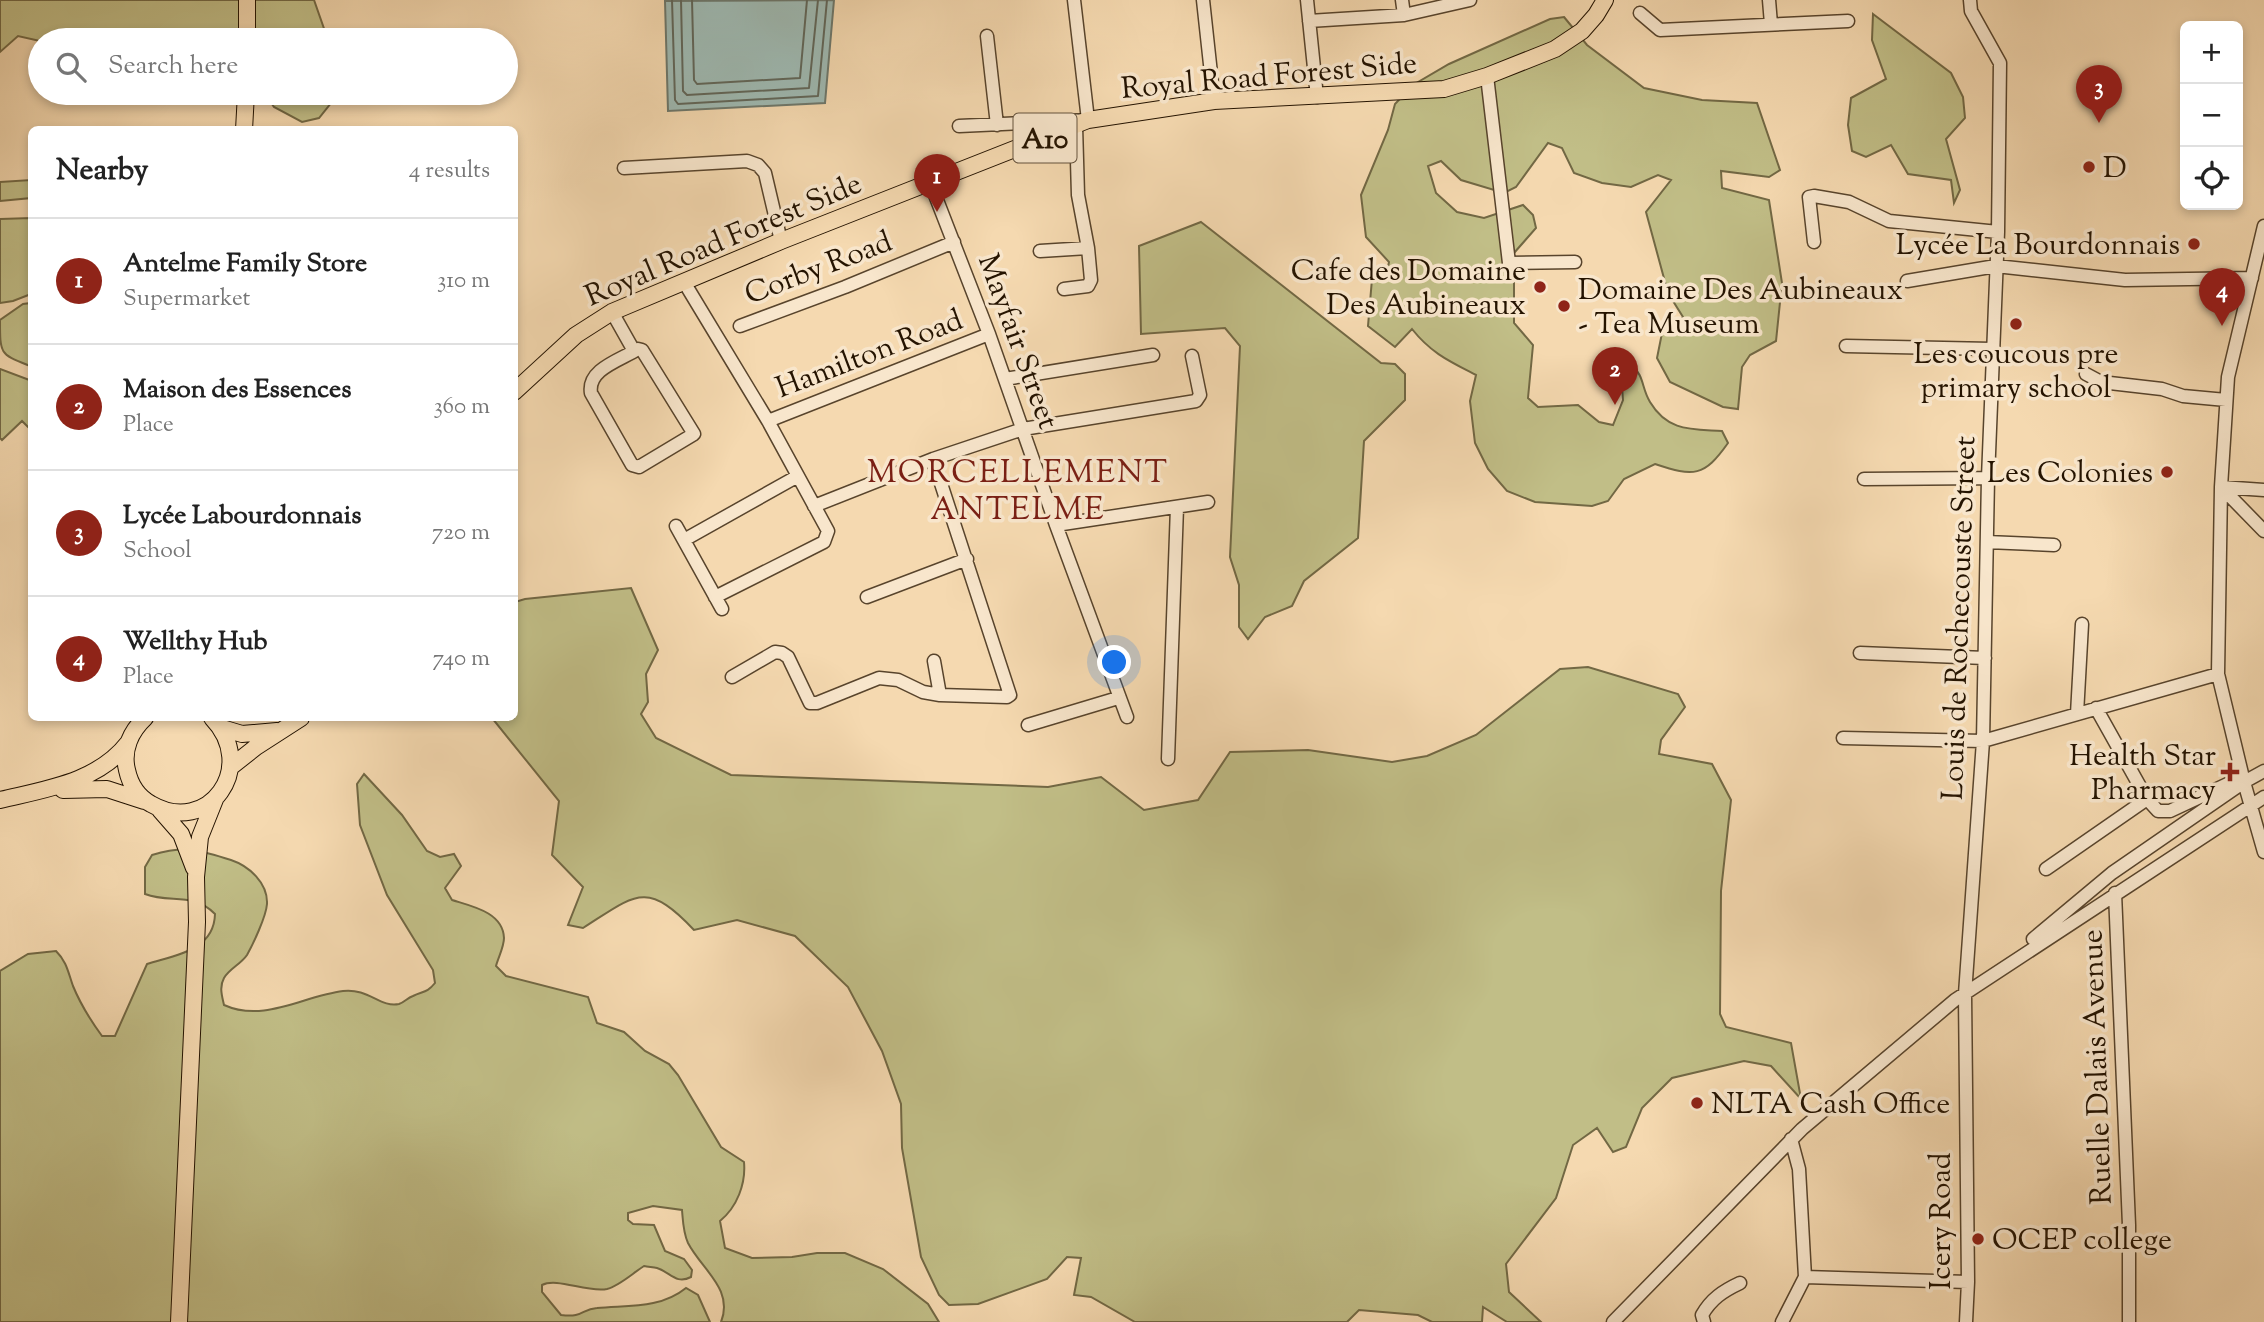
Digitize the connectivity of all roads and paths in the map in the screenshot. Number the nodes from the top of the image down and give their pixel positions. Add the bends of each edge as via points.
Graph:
1 (247, 0) edge
2 (1074, 0) edge
3 (1203, 0) edge
4 (1307, 0) edge
5 (1402, 0) edge
6 (1470, 0) edge
7 (1605, 0) edge
8 (1769, 0) edge
9 (1970, 0) edge
10 (1640, 13) dead end
11 (1404, 15) junction
12 (1309, 21) junction
13 (1848, 21) dead end
14 (1771, 23) junction
15 (247, 28) edge
16 (987, 36) dead end
17 (1487, 76) junction
18 (1317, 97) junction
19 (1214, 101) junction
20 (245, 105) edge
21 (1082, 123) junction
22 (997, 125) junction
23 (244, 126) edge
24 (959, 127) dead end
25 (624, 168) dead end
26 (930, 182) junction
27 (2264, 226) edge
28 (1998, 232) junction
29 (781, 241) junction
30 (954, 242) junction
31 (1814, 242) dead end
32 (1088, 248) junction
33 (1040, 251) dead end
34 (1575, 262) dead end
35 (1996, 266) junction
36 (2252, 278) junction
37 (1907, 281) dead end
38 (684, 282) junction
39 (1064, 289) dead end
40 (612, 312) junction
41 (740, 326) dead end
42 (989, 334) junction
43 (1846, 345) dead end
44 (1992, 349) junction
45 (634, 351) junction
46 (1153, 355) dead end
47 (1192, 356) dead end
48 (2086, 374) dead end
49 (1005, 379) junction
50 (518, 388) edge
51 (2226, 400) junction
52 (768, 421) junction
53 (1023, 429) junction
54 (933, 459) junction
55 (798, 476) junction
56 (1988, 478) junction
57 (1864, 480) dead end
58 (2221, 487) junction
59 (2264, 490) edge
60 (1208, 502) dead end
61 (814, 506) junction
62 (1177, 507) junction
63 (1056, 525) junction
64 (676, 526) dead end
65 (2264, 531) edge
66 (684, 540) junction
67 (1987, 542) junction
68 (2054, 545) dead end
69 (967, 559) junction
70 (715, 597) junction
71 (867, 597) dead end
72 (722, 609) dead end
73 (2082, 624) dead end
74 (1860, 653) dead end
75 (1985, 658) junction
76 (934, 661) dead end
77 (2218, 674) junction
78 (732, 677) dead end
79 (940, 695) junction
80 (1118, 698) junction
81 (2096, 708) junction
82 (2077, 713) junction
83 (1127, 717) dead end
84 (142, 721) edge
85 (296, 721) edge
86 (217, 723) edge
87 (1028, 725) dead end
88 (283, 730) junction
89 (1843, 738) dead end
90 (1983, 741) junction
91 (128, 743) junction
92 (1168, 759) dead end
93 (232, 766) junction
94 (2264, 771) edge
95 (2244, 779) junction
96 (43, 790) junction
97 (216, 797) junction
98 (2264, 797) edge
99 (2147, 799) junction
100 (0, 800) edge
101 (145, 801) junction
102 (2251, 805) junction
103 (160, 810) junction
104 (2264, 852) edge
105 (2046, 869) dead end
106 (196, 877) junction
107 (2115, 893) junction
108 (1984, 980) junction
109 (1965, 994) junction
110 (1791, 1139) junction
111 (1805, 1277) junction
112 (1968, 1282) junction
113 (1740, 1283) dead end
114 (179, 1322) edge
115 (1613, 1322) edge
116 (1704, 1322) edge
117 (1782, 1322) edge
118 (1966, 1322) edge
119 (2129, 1322) edge

1 - 15 main road
2 - 21 street
3 - 19 street
4 - 12 street
5 - 11 street
6 - 11 street
7 - 17 main road, Royal Road Forest Side / A10 via 1582,31 1555,49
8 - 14 street
9 - 28 street, Louis de Rochecouste Street via 1971,11 2000,63
10 - 14 street via 1660,30
11 - 12 street
12 - 18 street
13 - 14 street
16 - 22 street
17 - 18 main road, Royal Road Forest Side / A10 via 1444,89
17 - 34 street via 1509,263
18 - 19 main road, Royal Road Forest Side / A10
19 - 21 main road, Royal Road Forest Side / A10
20 - 23 main road
21 - 22 street
21 - 26 main road, Royal Road Forest Side / A10
21 - 32 street via 1078,195
22 - 24 street
25 - 29 street via 747,161 758,165 765,173
26 - 29 main road, Royal Road Forest Side / A10
26 - 30 street, Mayfair Street
27 - 36 street
28 - 31 street via 1889,220 1849,202 1814,196 1809,197
28 - 35 street, Louis de Rochecouste Street
29 - 38 main road, Royal Road Forest Side / A10
30 - 41 street, Corby Road
30 - 42 street, Mayfair Street
32 - 33 street
32 - 39 street via 1091,283
35 - 36 street via 2125,280
35 - 37 street
35 - 44 street, Louis de Rochecouste Street
36 - 51 street
38 - 40 main road, Royal Road Forest Side / A10
38 - 52 street
40 - 45 street
40 - 50 main road, Royal Road Forest Side / A10 via 576,335
42 - 49 street, Mayfair Street
42 - 52 street, Hamilton Road
43 - 44 street
44 - 56 street, Louis de Rochecouste Street
45 - 45 street via 642,350 694,434 639,467 632,465 590,385 599,371
46 - 49 street
47 - 53 street via 1200,395 1196,401
48 - 51 street via 2101,382
49 - 53 street, Mayfair Street
51 - 58 street
52 - 55 street
53 - 54 street
53 - 63 street, Mayfair Street
54 - 61 street
54 - 69 street
55 - 61 street
55 - 66 street
56 - 57 street
56 - 67 street, Louis de Rochecouste Street
58 - 59 street
58 - 65 street
58 - 77 street
60 - 62 street
61 - 70 street via 828,531 824,542
62 - 63 street
62 - 92 street
63 - 80 street, Mayfair Street
64 - 66 street
66 - 70 street
67 - 68 street
67 - 75 street, Louis de Rochecouste Street
69 - 71 street via 922,583
69 - 79 street via 1010,695
70 - 72 street
73 - 82 street
74 - 75 street
75 - 90 street, Louis de Rochecouste Street
76 - 79 street
77 - 81 street
77 - 95 street
78 - 79 street via 775,652 788,657 810,703 878,678
80 - 83 street, Mayfair Street
80 - 87 street
81 - 82 street
81 - 99 street
82 - 90 street
84 - 91 main road
85 - 88 main road
86 - 88 main road via 242,734
86 - 93 main road via 229,740
88 - 93 main road
89 - 90 street
90 - 109 street, Louis de Rochecouste Street
91 - 96 main road via 96,771
91 - 101 main road via 126,769
93 - 97 main road
94 - 95 street
95 - 99 street via 2170,811 2158,811
95 - 102 street
95 - 108 street via 2112,873
96 - 100 main road
96 - 101 main road via 107,789
97 - 103 main road via 184,813
97 - 106 main road via 200,837
98 - 102 street
99 - 105 street
101 - 103 main road
102 - 104 street
102 - 107 street
103 - 106 main road via 181,834
106 - 114 main road
107 - 108 street
107 - 119 street, Ruelle Dalais Avenue
108 - 109 street
109 - 110 street
109 - 112 street, Icery Road
110 - 111 street via 1799,1169
110 - 115 street
111 - 112 street
111 - 117 street
112 - 118 street, Icery Road
113 - 116 street via 1709,1303 1702,1315

